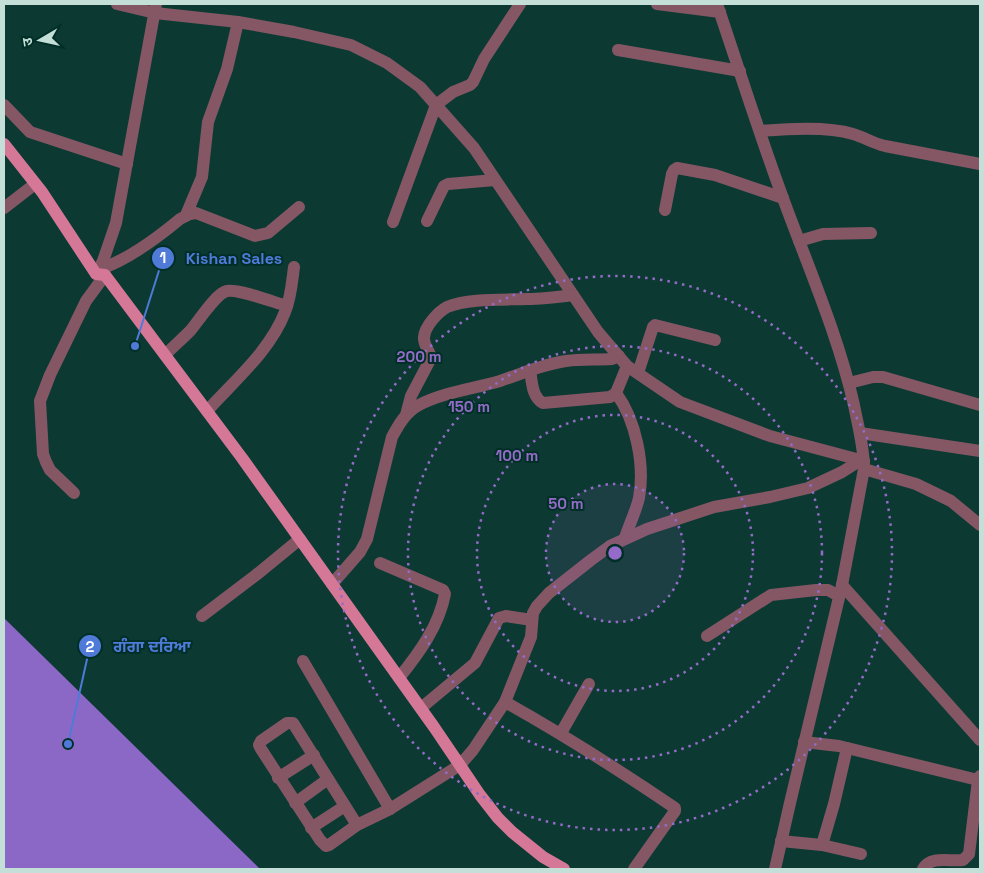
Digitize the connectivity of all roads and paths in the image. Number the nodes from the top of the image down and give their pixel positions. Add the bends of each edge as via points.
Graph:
1 (117, 4) edge
2 (520, 4) edge
3 (657, 4) edge
4 (155, 8) edge
5 (718, 8) edge
6 (238, 22) junction
7 (618, 50) dead end
8 (740, 72) junction
9 (4, 105) edge
10 (436, 105) junction
11 (760, 130) junction
12 (4, 144) edge
13 (128, 164) junction
14 (980, 164) edge
15 (495, 180) junction
16 (35, 184) junction
17 (783, 198) junction
18 (299, 207) dead end
19 (4, 208) edge
20 (665, 210) dead end
21 (186, 216) junction
22 (427, 221) dead end
23 (393, 222) dead end
24 (871, 233) dead end
25 (799, 241) junction
26 (294, 267) dead end
27 (99, 273) junction
28 (574, 295) junction
29 (287, 306) junction
30 (715, 340) dead end
31 (165, 355) junction
32 (628, 365) junction
33 (530, 370) junction
34 (848, 383) junction
35 (616, 393) junction
36 (980, 405) edge
37 (207, 411) junction
38 (406, 415) junction
39 (860, 433) junction
40 (980, 451) edge
41 (863, 463) junction
42 (74, 493) dead end
43 (980, 525) edge
44 (625, 538) junction
45 (300, 539) junction
46 (380, 563) dead end
47 (332, 584) junction
48 (840, 591) junction
49 (202, 616) dead end
50 (532, 620) junction
51 (707, 636) dead end
52 (304, 661) dead end
53 (399, 678) junction
54 (589, 684) dead end
55 (505, 702) junction
56 (420, 708) junction
57 (561, 733) junction
58 (980, 740) edge
59 (804, 742) junction
60 (847, 748) junction
61 (314, 755) junction
62 (460, 766) junction
63 (278, 778) junction
64 (328, 778) junction
65 (979, 778) edge
66 (295, 803) junction
67 (345, 806) junction
68 (390, 809) junction
69 (357, 825) junction
70 (311, 828) junction
71 (781, 841) junction
72 (822, 845) junction
73 (861, 854) dead end
74 (975, 856) edge
75 (564, 869) edge
76 (634, 869) edge
77 (776, 869) edge
78 (923, 869) edge

1 - 4 street
2 - 10 street via 470,85 453,92
3 - 5 street
4 - 6 street
4 - 13 street
5 - 8 street
6 - 10 street via 351,45 387,63 420,86
6 - 21 street via 227,68 208,122 202,177
7 - 8 street
8 - 11 street
9 - 13 street via 30,132
10 - 15 street via 474,148
10 - 23 street
11 - 14 street via 805,129 853,134 872,143
11 - 17 street
12 - 16 main road
13 - 27 street via 116,223
15 - 22 street via 444,186
15 - 28 street
16 - 19 street
16 - 27 main road
17 - 20 street via 715,175 677,168 672,174
17 - 25 street
18 - 21 street via 268,233 255,236 196,213
21 - 27 street via 125,259
24 - 25 street via 823,234
25 - 34 street
26 - 29 street
27 - 31 main road
27 - 42 street via 40,401 43,454 50,470
28 - 32 street via 598,332
28 - 38 street via 493,300 444,309 425,333 424,342 431,358 411,396
29 - 31 street via 225,291
29 - 37 street via 265,346
30 - 32 street via 655,325
31 - 37 main road
32 - 33 street via 601,360 566,361
32 - 35 street
32 - 41 street via 680,402 770,436
33 - 35 street via 534,393 543,403 603,398
33 - 38 street via 441,396
34 - 36 street via 883,377
34 - 39 street
35 - 44 street via 629,418 641,468 638,500
37 - 45 main road
38 - 47 street via 392,437 367,539
39 - 40 street
39 - 41 street
41 - 43 street via 951,501
41 - 44 street via 808,488 714,507
41 - 48 street
44 - 50 street via 550,593 537,606
45 - 47 main road
45 - 49 street
46 - 53 street via 443,590 445,594 423,648
47 - 53 main road
48 - 51 street via 771,595
48 - 58 street
48 - 59 street
50 - 55 street via 531,637
50 - 56 street via 499,618 475,663
52 - 68 street
53 - 56 main road
54 - 57 street
55 - 57 street
55 - 62 street
56 - 62 main road
57 - 76 street via 674,808
59 - 60 street
59 - 71 street
60 - 65 street
60 - 72 street
61 - 63 street
61 - 63 street via 297,727 287,723 260,743
61 - 64 street
62 - 68 street
62 - 75 main road via 512,832
63 - 66 street
64 - 66 street
64 - 67 street
65 - 74 street
66 - 70 street
67 - 69 street
67 - 70 street
68 - 69 street
69 - 70 street via 326,846
71 - 72 street
71 - 77 street
72 - 73 street
74 - 78 street via 963,860 940,860 925,865

